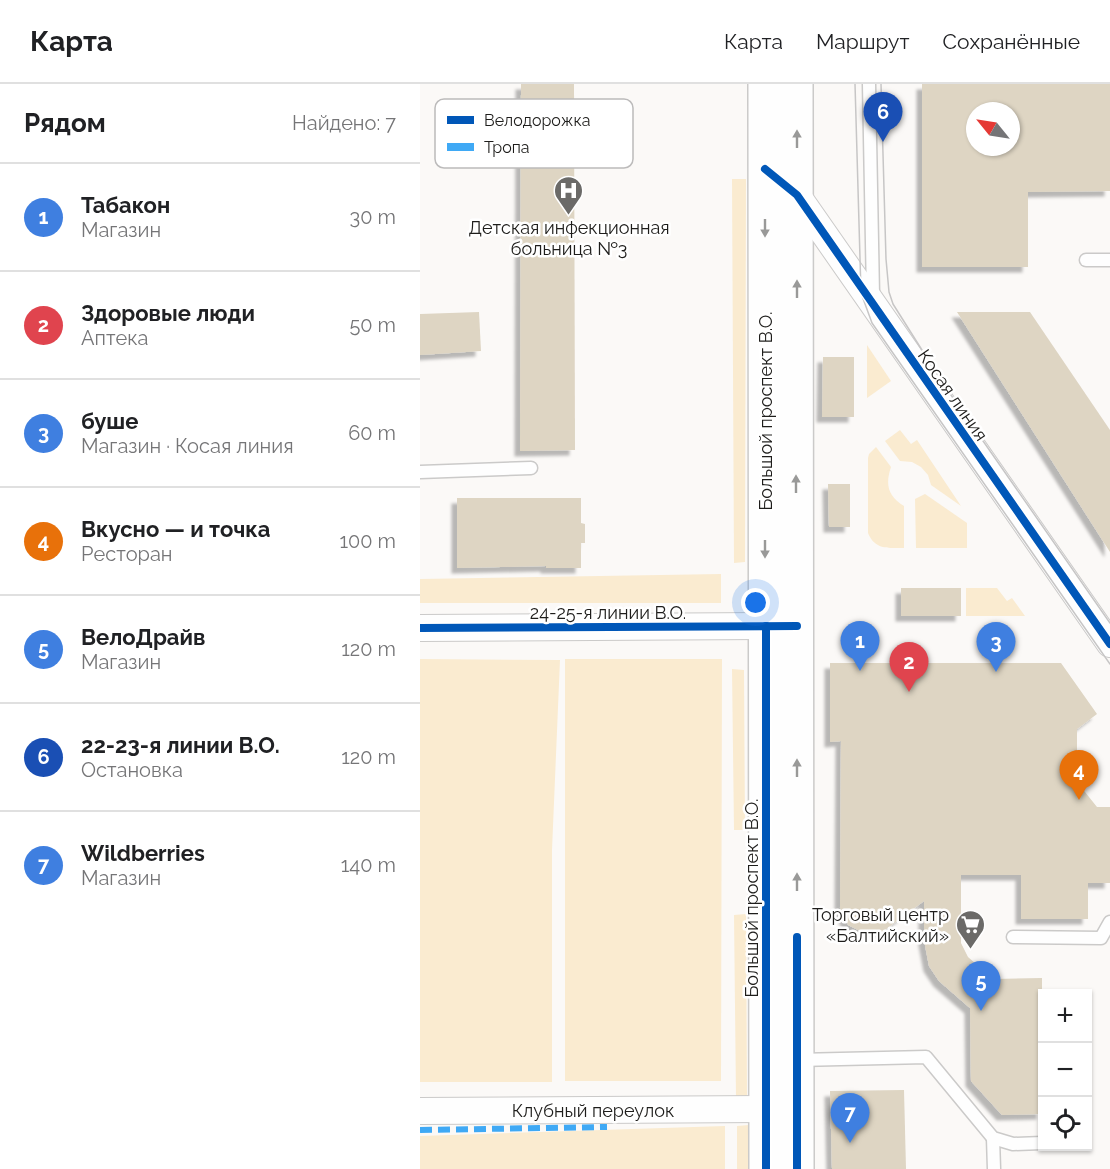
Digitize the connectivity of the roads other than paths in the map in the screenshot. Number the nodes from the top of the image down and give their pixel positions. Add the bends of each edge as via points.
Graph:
1 (765, 84) edge
2 (796, 84) edge
3 (869, 84) edge
4 (765, 169) junction
5 (797, 195) junction
6 (1086, 260) dead end
7 (1110, 260) edge
8 (873, 305) junction
9 (531, 468) dead end
10 (420, 472) edge
11 (781, 626) junction
12 (420, 628) edge
13 (1110, 644) edge
14 (1110, 922) edge
15 (1012, 937) dead end
16 (797, 1060) junction
17 (766, 1109) junction
18 (420, 1111) edge
19 (993, 1138) junction
20 (1038, 1143) edge
21 (766, 1169) edge
22 (797, 1169) edge
23 (994, 1169) edge

1 - 4 main road, Большой проспект В.О.
5 -> 2 main road, Большой проспект В.О.
3 - 8 lane
4 - 5 street, Косая линия
4 -> 11 main road, Большой проспект В.О.
5 - 8 street, Косая линия
11 -> 5 main road, Большой проспект В.О.
6 - 7 lane
8 - 13 street, Косая линия
9 - 10 lane
11 - 12 street, 24-25-я линии В.О.
16 -> 11 main road, Большой проспект В.О.
11 - 17 main road, Большой проспект В.О.
14 - 15 lane via 1101,938
16 - 19 lane via 926,1057
16 - 22 main road, Большой проспект В.О.
17 - 18 street, Клубный переулок
17 - 21 main road, Большой проспект В.О.
19 - 20 lane via 1013,1144
19 - 23 lane

